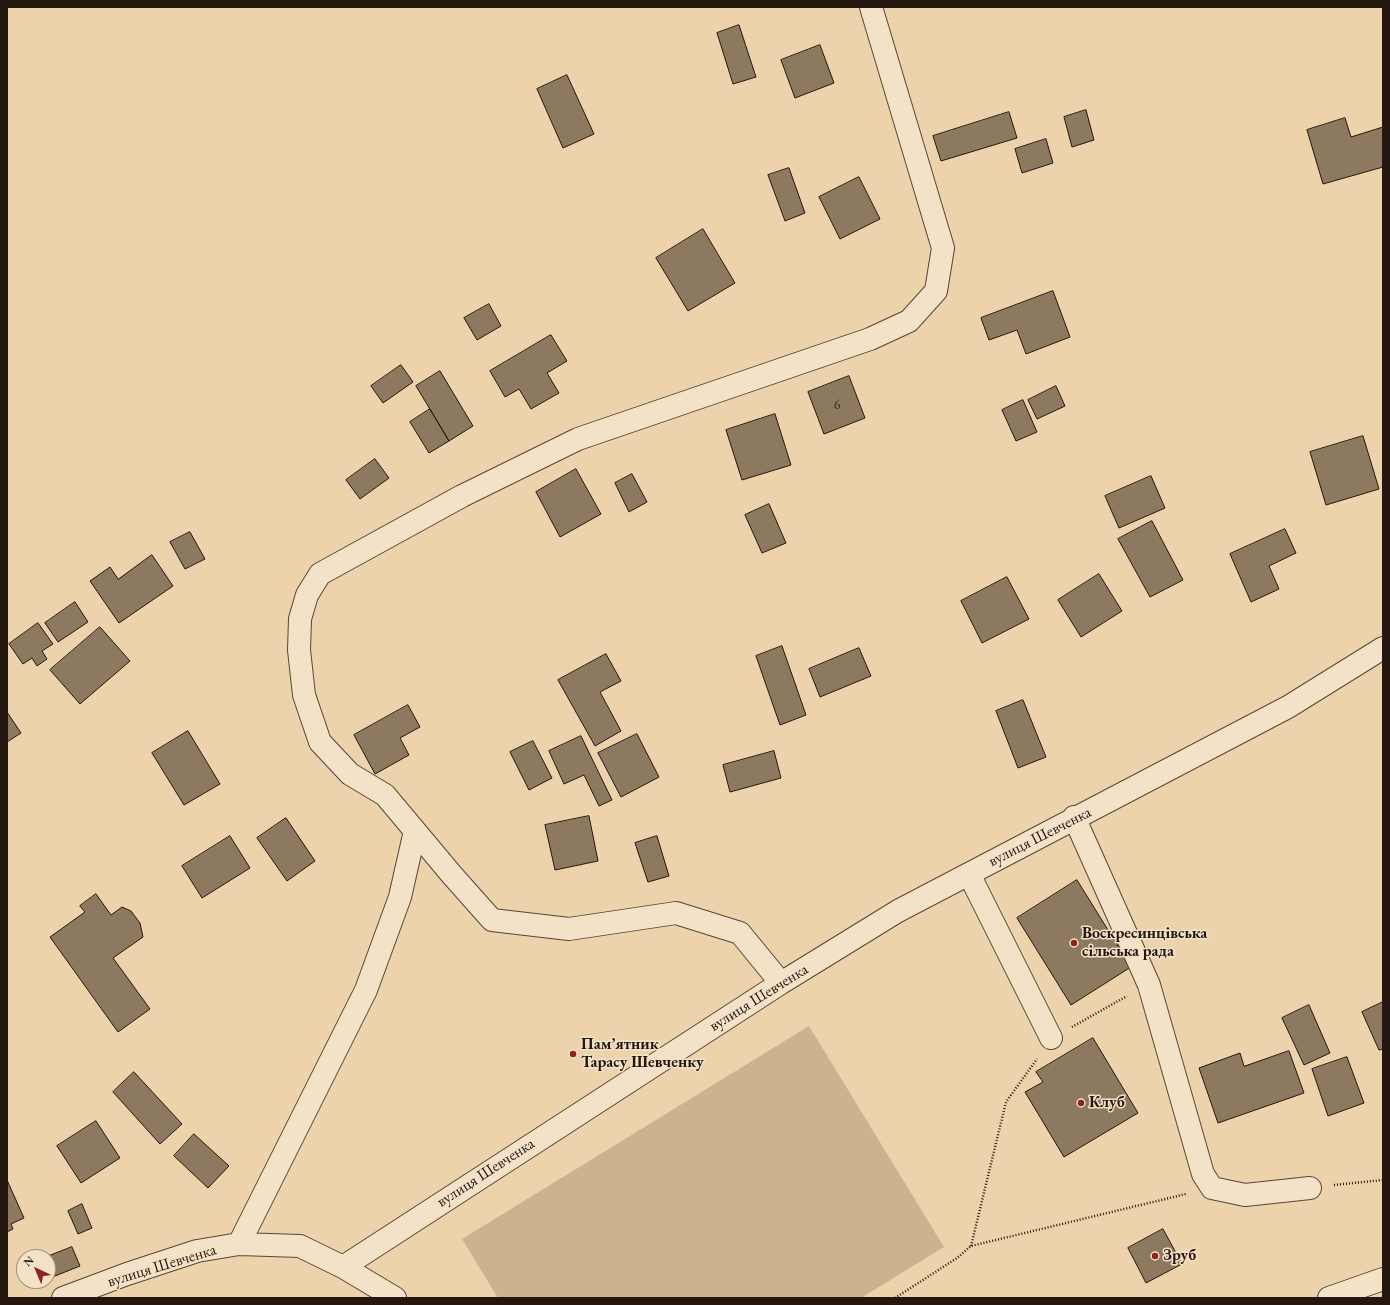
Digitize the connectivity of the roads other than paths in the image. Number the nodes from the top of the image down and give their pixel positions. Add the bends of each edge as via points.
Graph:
1 (871, 7) edge
2 (1383, 648) edge
3 (1074, 818) junction
4 (415, 831) junction
5 (969, 874) junction
6 (781, 983) junction
7 (1051, 1038) road end
8 (1310, 1188) road end
9 (239, 1244) junction
10 (343, 1267) junction
11 (1383, 1279) edge
12 (63, 1298) edge
13 (395, 1298) edge
14 (1329, 1298) edge

1 - 4 street via 943,248 936,291 909,321 870,339 578,439 462,496 320,574 307,595 300,619 299,650 304,695 320,742 350,774 386,795
2 - 3 street, вулиця Шевченка via 1288,707
3 - 5 street, вулиця Шевченка
3 - 8 street via 1149,985 1203,1174 1212,1188 1245,1195
4 - 6 street via 492,920 569,929 676,913 740,933
4 - 9 street via 400,897 366,990
5 - 6 street, вулиця Шевченка via 898,911
5 - 7 street
6 - 10 street, вулиця Шевченка
9 - 10 street, вулиця Шевченка via 300,1246
9 - 12 street, вулиця Шевченка via 197,1251
10 - 13 street
11 - 14 street

